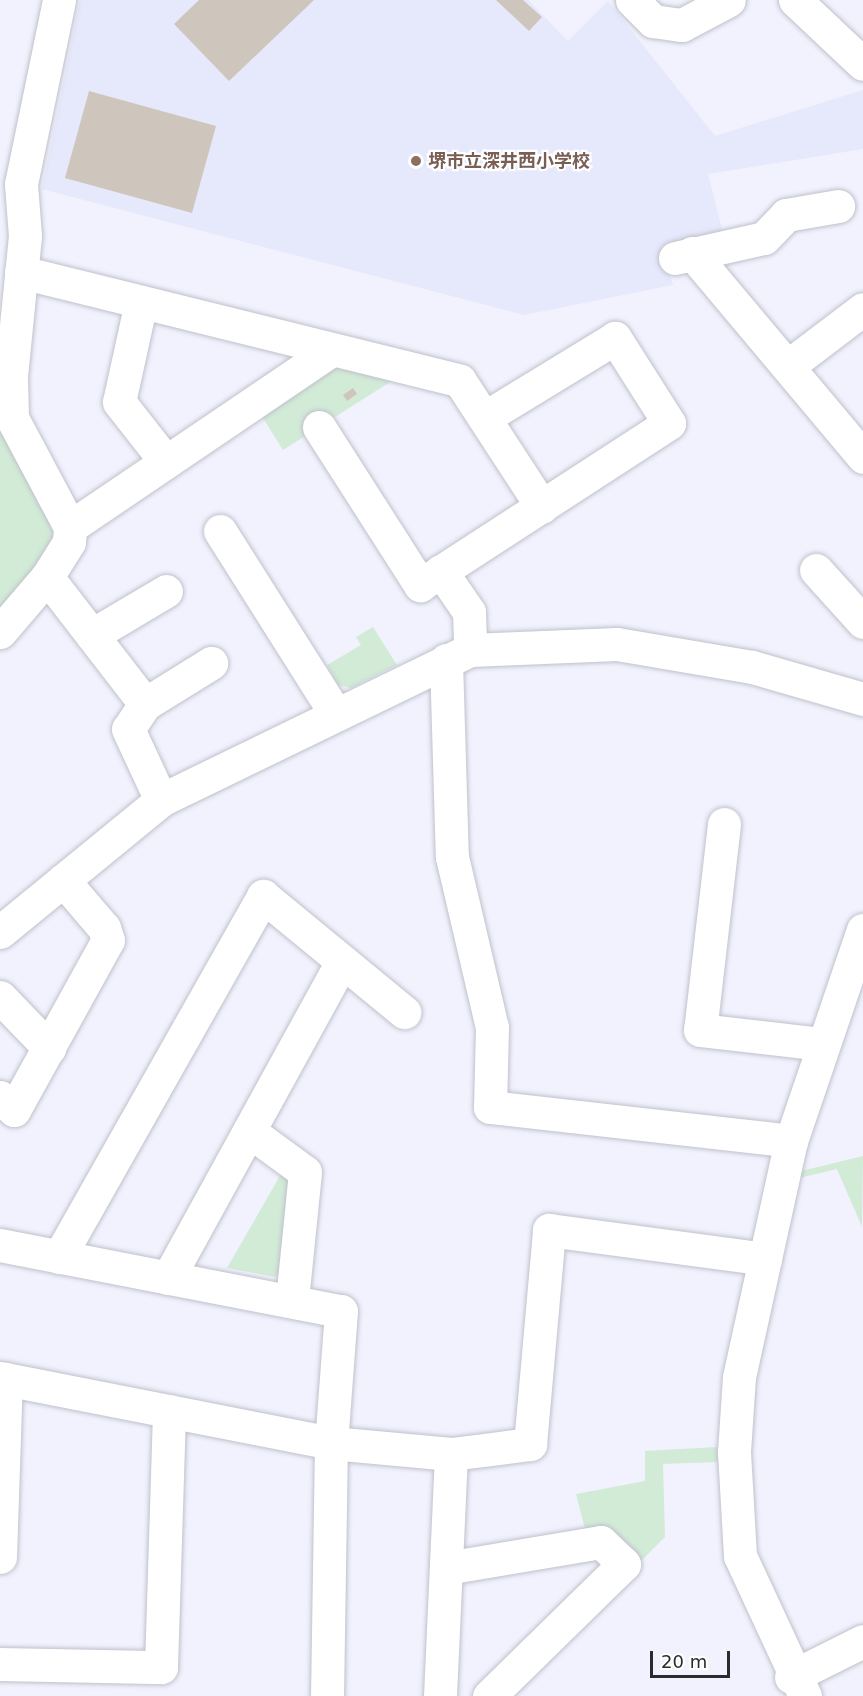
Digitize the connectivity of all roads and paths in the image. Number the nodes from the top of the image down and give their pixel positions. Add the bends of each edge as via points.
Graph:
1 (59, 0) edge
2 (632, 0) edge
3 (729, 0) edge
4 (795, 0) edge
5 (863, 64) edge
6 (838, 206) dead end
7 (21, 272) junction
8 (141, 302) junction
9 (863, 309) edge
10 (330, 351) junction
11 (788, 366) junction
12 (484, 418) junction
13 (319, 427) dead end
14 (863, 456) edge
15 (166, 462) junction
16 (542, 507) junction
17 (70, 527) junction
18 (220, 531) dead end
19 (816, 570) dead end
20 (441, 571) junction
21 (47, 577) junction
22 (166, 591) dead end
23 (863, 622) edge
24 (0, 632) edge
25 (92, 635) junction
26 (458, 655) junction
27 (211, 663) dead end
28 (863, 699) edge
29 (145, 704) junction
30 (335, 712) junction
31 (161, 800) junction
32 (724, 824) dead end
33 (63, 880) junction
34 (863, 930) edge
35 (0, 932) edge
36 (342, 962) junction
37 (0, 998) edge
38 (404, 1012) dead end
39 (822, 1044) junction
40 (49, 1048) junction
41 (0, 1097) edge
42 (249, 1131) junction
43 (791, 1141) junction
44 (0, 1245) edge
45 (59, 1257) junction
46 (765, 1258) junction
47 (168, 1278) junction
48 (292, 1301) junction
49 (3, 1379) edge
50 (168, 1411) junction
51 (332, 1443) junction
52 (451, 1454) junction
53 (0, 1557) edge
54 (446, 1568) junction
55 (863, 1641) edge
56 (0, 1664) edge
57 (798, 1687) edge
58 (327, 1696) edge
59 (440, 1696) edge
60 (489, 1696) edge

1 - 7 street via 21,184
2 - 3 street via 653,21 682,25
4 - 5 street
6 - 11 street via 786,215 764,238 682,256
7 - 8 street
7 - 17 street via 12,418
8 - 10 street
8 - 15 street via 119,402
9 - 11 street
10 - 12 street via 460,381
10 - 15 street
11 - 14 street
12 - 16 street
12 - 16 street via 615,339 669,423
13 - 20 street via 420,585
15 - 17 street
16 - 20 street
17 - 21 street via 69,542
18 - 30 street
19 - 23 street
20 - 26 street via 469,612
21 - 24 street
21 - 25 street
22 - 25 street
25 - 29 street
26 - 28 street via 617,644 752,668
26 - 30 street
26 - 43 street via 452,857 492,1026 490,1107
27 - 29 street
29 - 31 street via 128,729
30 - 31 street
31 - 33 street
32 - 39 street via 700,1030
33 - 35 street
33 - 40 street via 104,928 108,940
34 - 39 street
36 - 38 street
36 - 42 street
36 - 45 street via 263,897
37 - 40 street
39 - 43 street
40 - 41 street via 14,1110
42 - 47 street
42 - 48 street via 305,1172
43 - 46 street
44 - 45 street
45 - 47 street
46 - 52 street via 549,1230 530,1444
46 - 57 street via 740,1377 734,1452 740,1556
47 - 48 street
48 - 51 street via 341,1311
49 - 50 street
49 - 53 street
50 - 51 street
50 - 56 street via 161,1667
51 - 52 street
51 - 58 street
52 - 54 street
54 - 59 street
54 - 60 street via 601,1542 624,1564
55 - 57 street

